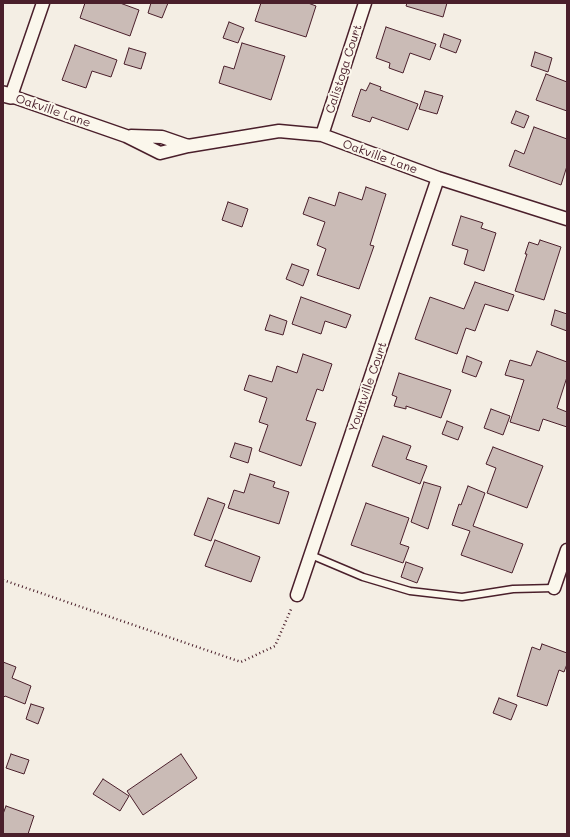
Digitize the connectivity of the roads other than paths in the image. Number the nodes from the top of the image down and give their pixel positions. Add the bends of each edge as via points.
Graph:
1 (43, 3) edge
2 (365, 3) edge
3 (7, 95) edge
4 (322, 135) junction
5 (438, 178) junction
6 (567, 218) edge
7 (567, 550) edge
8 (311, 555) junction
9 (554, 588) joint
10 (297, 595) road end

1 - 3 street
2 - 4 street, Calistoga Court
3 - 4 street, Oakville Lane via 126,136 160,153 279,130
4 - 5 street, Oakville Lane
5 - 6 street, Oakville Lane
5 - 8 street, Yountville Court
7 - 9 street
8 - 9 lane via 363,577 410,591 462,597 513,589
8 - 10 street, Yountville Court

